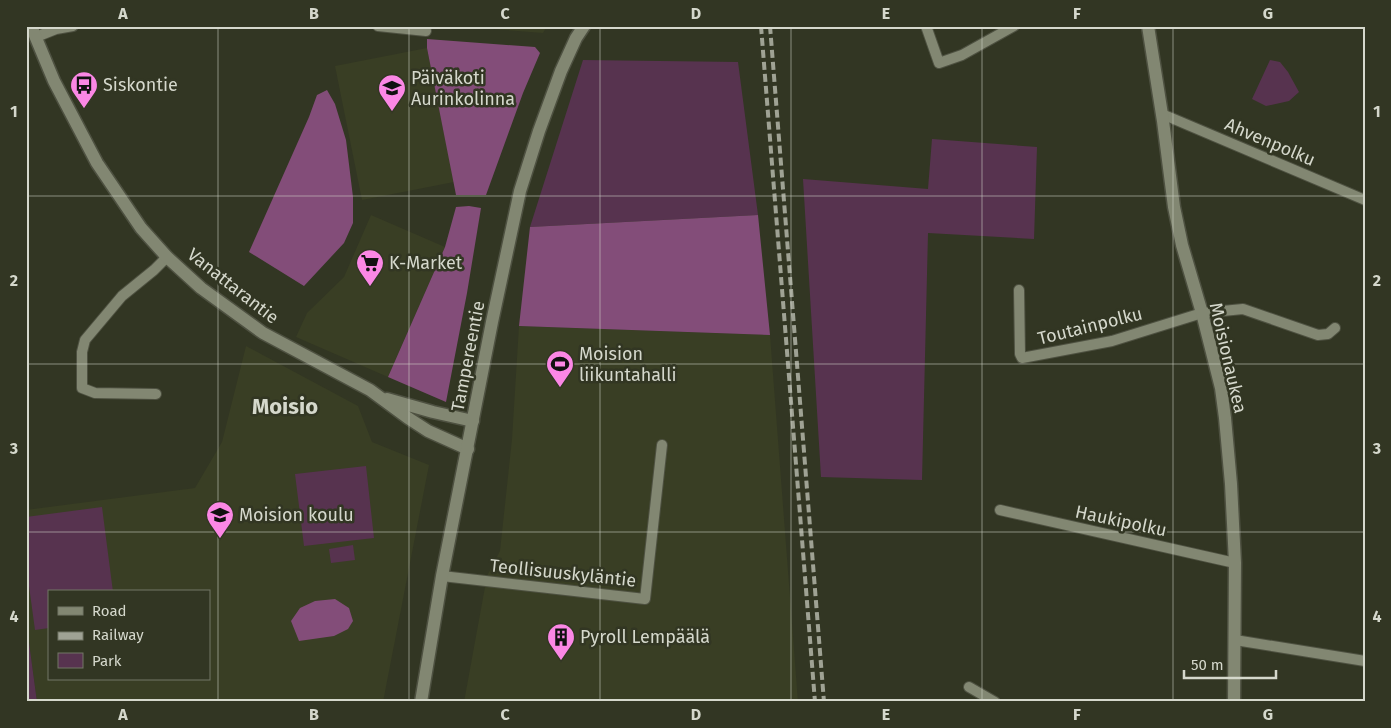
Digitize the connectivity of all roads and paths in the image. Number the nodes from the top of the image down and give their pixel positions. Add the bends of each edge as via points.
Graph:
1 (73, 26) edge
2 (378, 26) edge
3 (584, 26) edge
4 (926, 26) edge
5 (1014, 26) edge
6 (1148, 26) edge
7 (34, 31) edge
8 (426, 31) dead end
9 (1162, 114) junction
10 (1365, 200) edge
11 (167, 257) junction
12 (1019, 290) dead end
13 (1202, 313) junction
14 (1335, 328) dead end
15 (156, 394) dead end
16 (382, 398) junction
17 (473, 420) junction
18 (662, 445) dead end
19 (468, 449) junction
20 (1000, 510) dead end
21 (1235, 563) junction
22 (442, 576) junction
23 (1235, 640) junction
24 (1365, 661) edge
25 (969, 687) dead end
26 (421, 702) edge
27 (995, 702) edge
28 (1234, 702) edge

1 - 7 street
2 - 8 street
3 - 17 street, Tampereentie via 561,71 520,191
4 - 5 street via 939,63 962,55
6 - 9 street, Moisionaukea
7 - 11 street, Vanattarantie via 54,81 97,163 141,228
9 - 10 street, Ahvenpolku
9 - 13 street, Moisionaukea via 1176,216
11 - 15 street via 122,296 85,340 82,352 82,388 95,393
11 - 16 street, Vanattarantie via 201,288 262,333
12 - 13 street, Toutainpolku via 1022,358 1112,340
13 - 14 street via 1242,309 1318,335 1328,334
13 - 21 street, Moisionaukea via 1224,408
16 - 17 street, Vanattarantie
16 - 19 street, Vanattarantie via 428,431
17 - 19 street, Tampereentie
18 - 22 street, Teollisuuskyläntie via 645,599
19 - 22 street, Tampereentie
20 - 21 street, Haukipolku
21 - 23 street, Moisionaukea
22 - 26 street, Tampereentie
23 - 24 street
23 - 28 street, Moisionaukea
25 - 27 street

